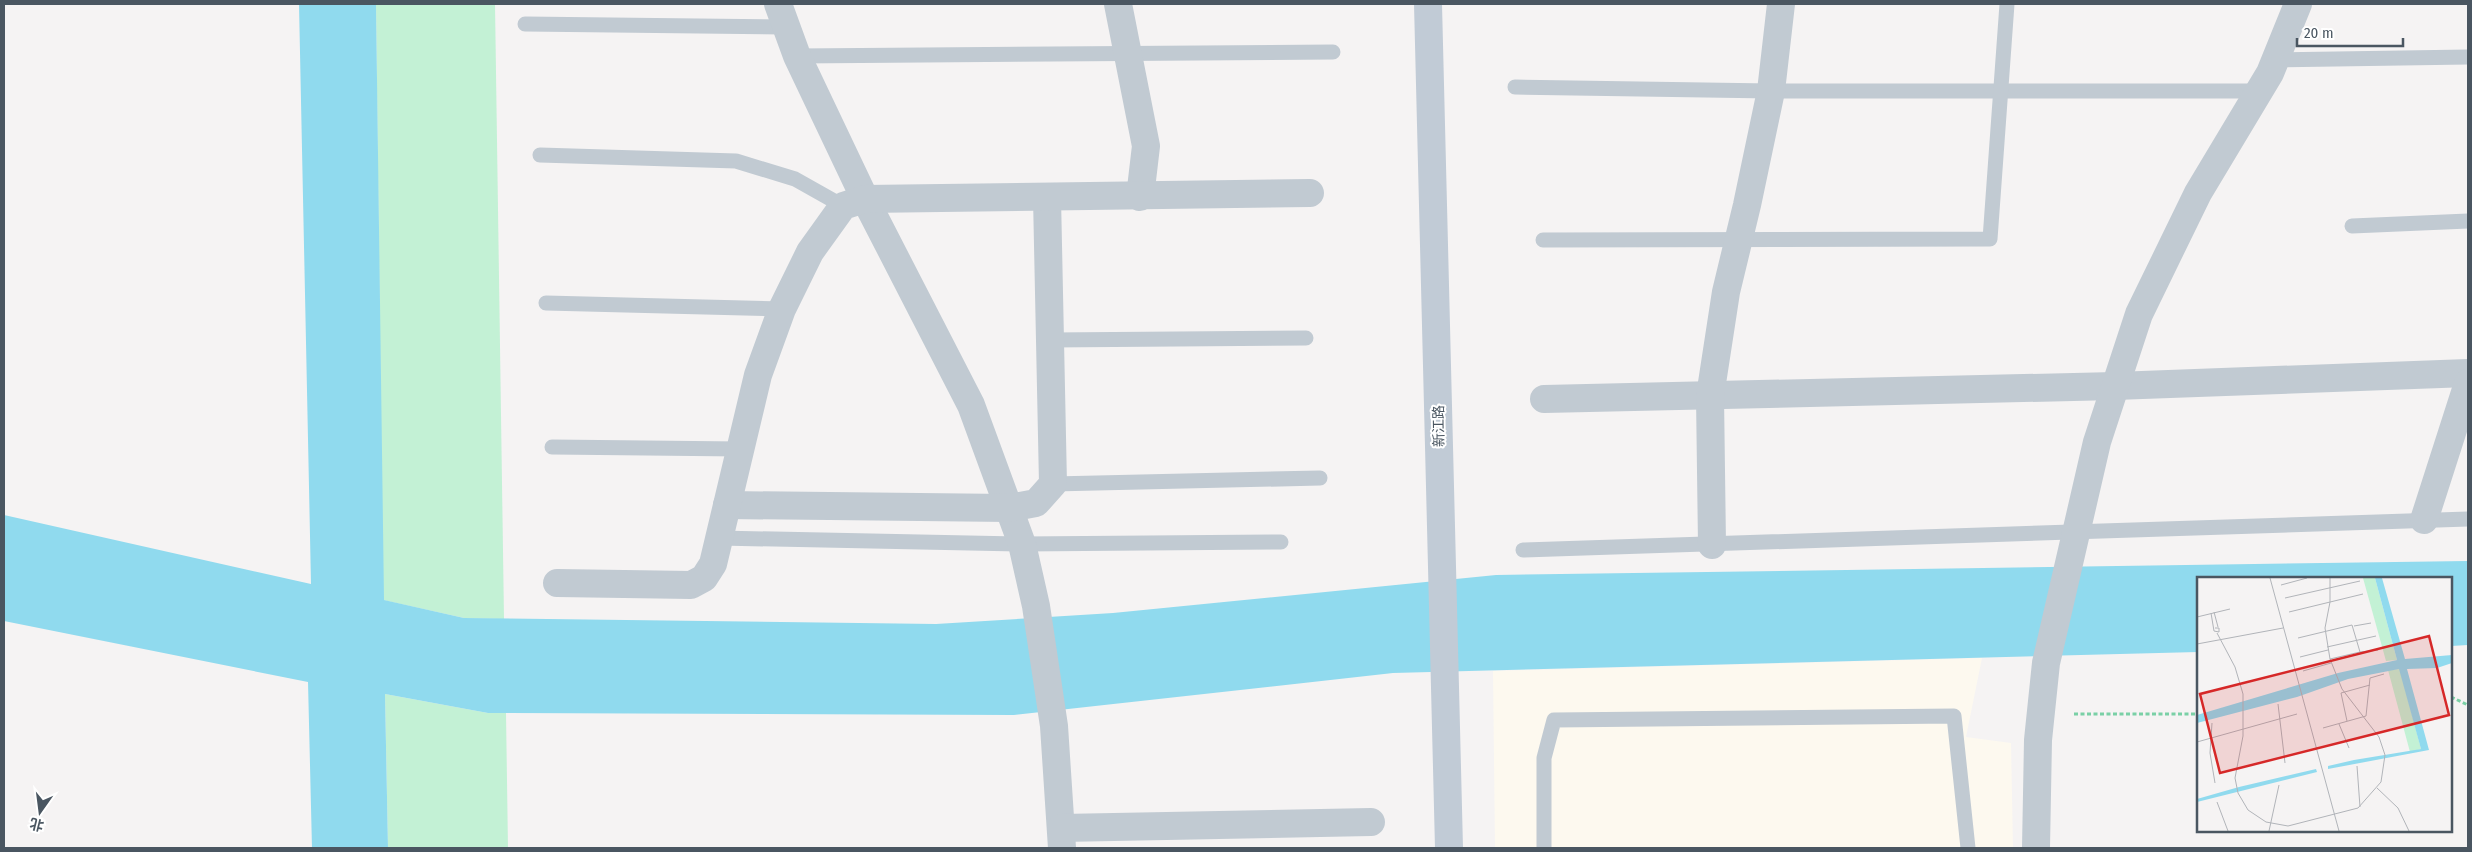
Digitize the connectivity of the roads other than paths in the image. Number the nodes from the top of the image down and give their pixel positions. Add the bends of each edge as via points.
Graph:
1 (1118, 4) edge
2 (1428, 4) edge
3 (1781, 4) edge
4 (2007, 4) edge
5 (2298, 4) edge
6 (782, 15) edge
7 (524, 24) dead end
8 (1333, 52) dead end
9 (1128, 54) junction
10 (797, 56) junction
11 (2468, 57) edge
12 (2276, 60) junction
13 (1515, 86) dead end
14 (1771, 91) junction
15 (2001, 91) junction
16 (2260, 91) junction
17 (540, 155) dead end
18 (1310, 193) dead end
19 (1047, 197) junction
20 (1140, 197) junction
21 (854, 203) junction
22 (2468, 221) edge
23 (2352, 226) dead end
24 (1739, 239) junction
25 (1543, 240) dead end
26 (546, 303) dead end
27 (782, 309) junction
28 (1306, 338) dead end
29 (1050, 340) junction
30 (2468, 373) edge
31 (2468, 383) edge
32 (2115, 386) junction
33 (1710, 396) junction
34 (1544, 399) dead end
35 (552, 446) dead end
36 (740, 449) junction
37 (1320, 478) dead end
38 (1053, 484) junction
39 (727, 505) junction
40 (1008, 508) junction
41 (2468, 519) edge
42 (2424, 520) junction
43 (719, 538) junction
44 (1281, 542) dead end
45 (1022, 544) junction
46 (1712, 545) junction
47 (2072, 546) junction
48 (1523, 550) dead end
49 (557, 583) dead end
50 (1371, 822) dead end
51 (1061, 838) edge
52 (1449, 848) edge
53 (1544, 848) edge
54 (1968, 848) edge
55 (2036, 848) edge

1 - 9 street
2 - 52 street, 新江路
3 - 14 street
4 - 15 lane
5 - 12 street
6 - 7 lane
6 - 10 street
8 - 9 lane
9 - 10 lane
9 - 20 street via 1146,146
10 - 21 street
11 - 12 lane
12 - 16 street
13 - 14 lane
14 - 15 lane
14 - 24 street
15 - 16 lane
15 - 24 lane via 1990,239
16 - 32 street via 2198,193 2139,314
17 - 21 lane via 736,161 795,179
18 - 20 street
19 - 20 street
19 - 21 street
19 - 29 street
21 - 27 street via 810,252
21 - 40 street via 971,405
22 - 23 lane
24 - 25 lane
24 - 33 street via 1726,292
26 - 27 lane
27 - 36 street via 758,375
28 - 29 lane
29 - 38 street
30 - 32 street
31 - 42 street
32 - 33 street
32 - 47 street via 2097,442
33 - 34 street
33 - 46 street
35 - 36 lane
36 - 39 street
37 - 38 lane
38 - 40 street via 1036,503
39 - 40 street
39 - 43 street
40 - 45 street
41 - 42 lane
42 - 47 lane
43 - 45 lane
43 - 49 street via 714,564 704,578 691,585
44 - 45 lane
45 - 51 street via 1036,606 1054,726
46 - 47 lane
46 - 48 lane
47 - 55 street via 2046,663 2038,740
50 - 51 street
53 - 54 lane via 1544,758 1554,720 1954,716

